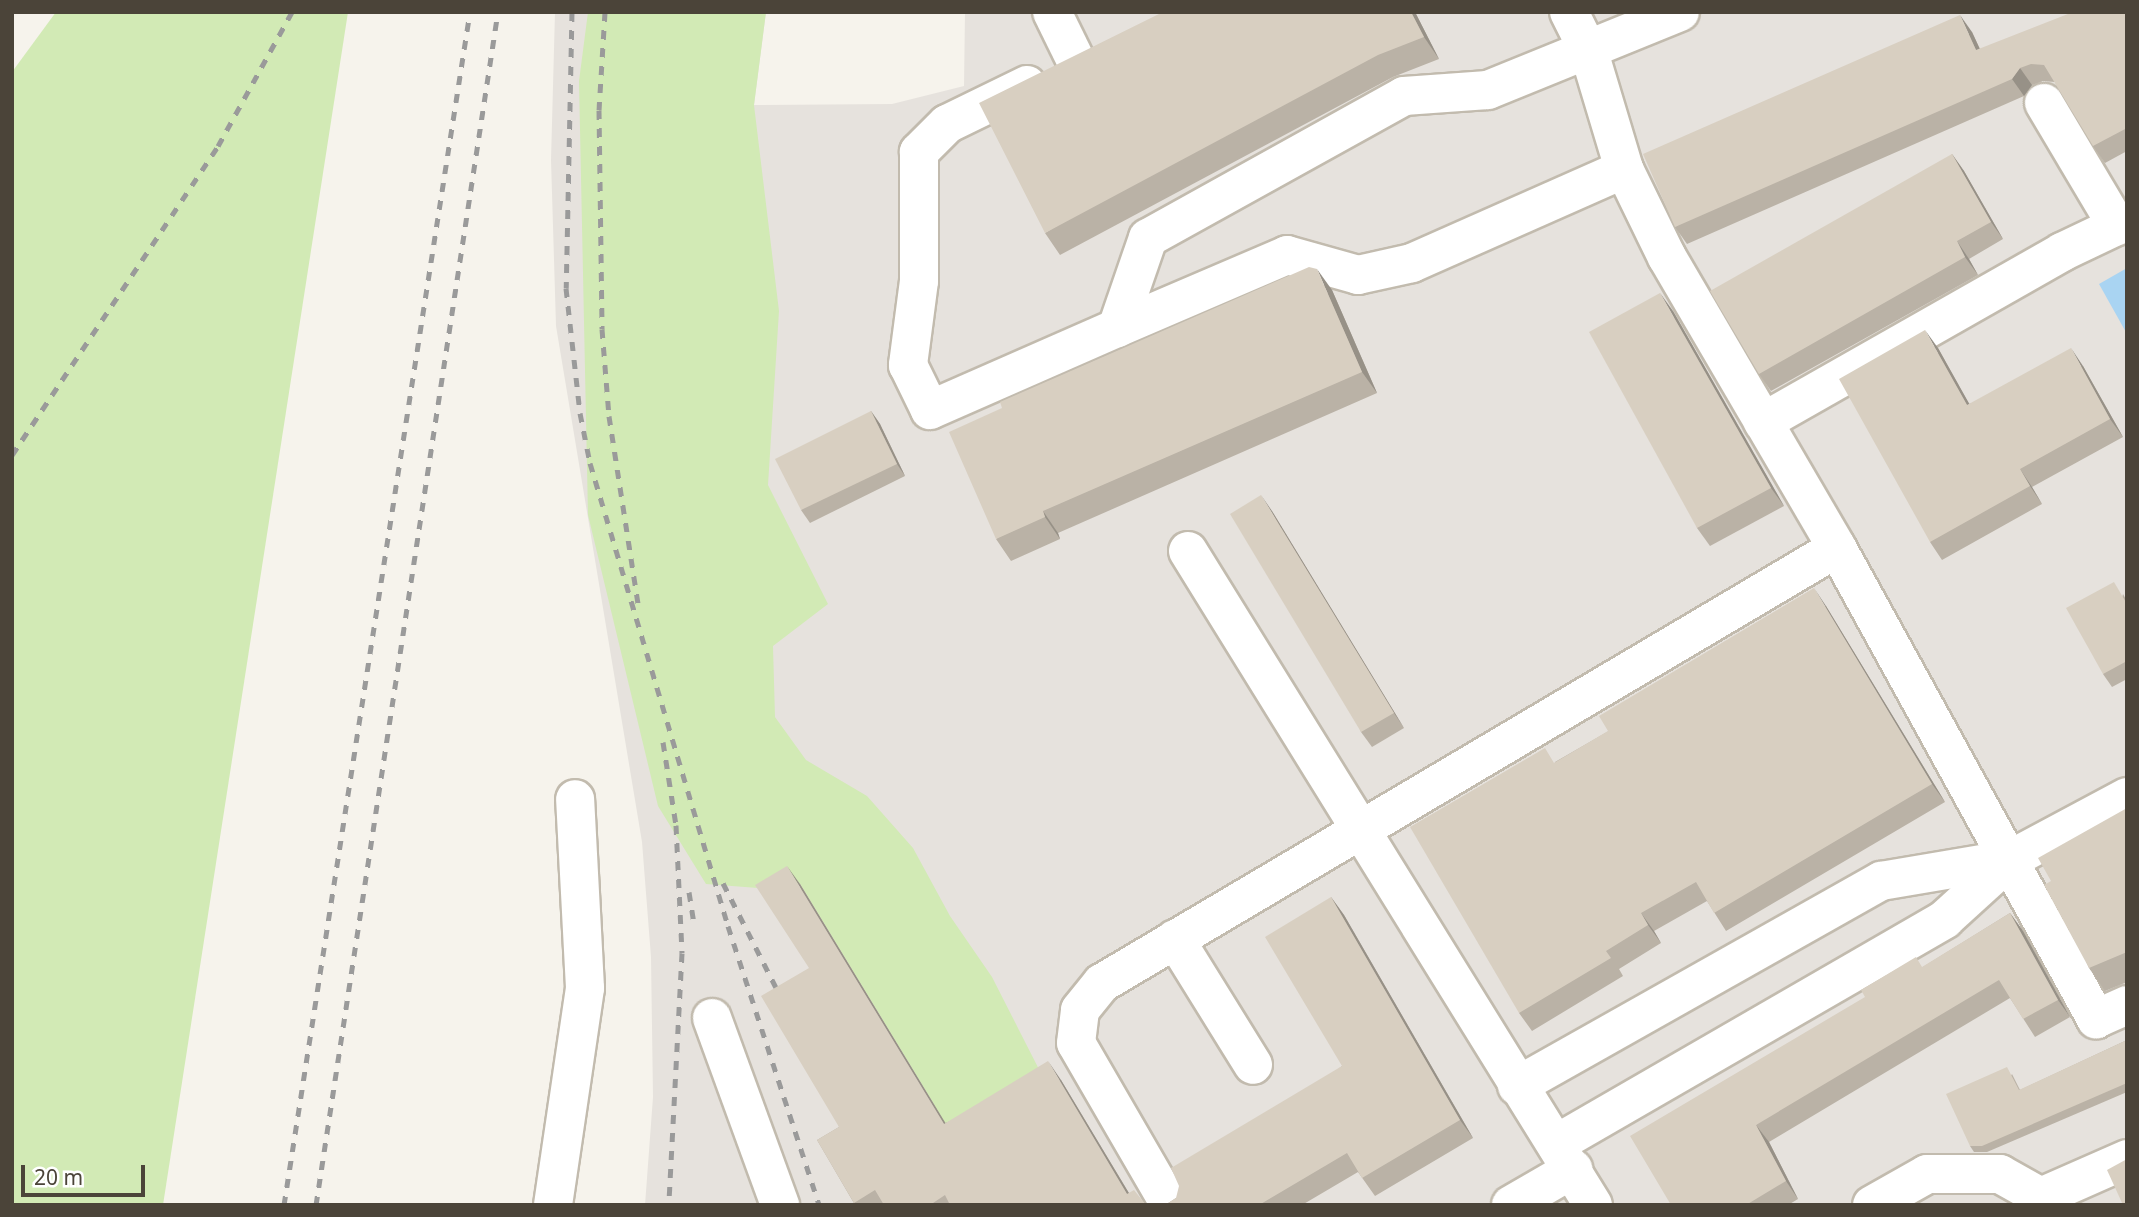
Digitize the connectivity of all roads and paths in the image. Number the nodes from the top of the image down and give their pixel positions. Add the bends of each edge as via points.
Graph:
1 (1052, 12) edge
2 (1569, 12) edge
3 (1680, 12) edge
4 (1112, 43) edge
5 (1589, 52) junction
6 (1076, 61) junction
7 (2044, 103) dead end
8 (1624, 169) junction
9 (2122, 224) edge
10 (1117, 328) junction
11 (1763, 422) junction
12 (1838, 548) junction
13 (1188, 551) dead end
14 (2127, 797) edge
15 (575, 799) dead end
16 (1362, 826) junction
17 (2011, 859) junction
18 (1175, 939) junction
19 (2127, 1005) edge
20 (712, 1018) dead end
21 (1253, 1065) dead end
22 (1517, 1086) junction
23 (1564, 1157) junction
24 (2127, 1159) edge
25 (2042, 1201) edge
26 (553, 1205) edge
27 (780, 1205) edge
28 (1170, 1205) edge
29 (1511, 1205) edge
30 (1593, 1205) edge
31 (1872, 1205) edge

1 - 6 lane
2 - 5 lane
3 - 5 lane
4 - 6 lane
5 - 8 lane
5 - 10 lane via 1488,90 1404,96 1149,238
6 - 10 lane via 947,124 919,152 919,281 908,365 930,410
7 - 9 lane
8 - 10 lane via 1412,263 1358,275 1287,255
8 - 11 lane via 1667,257
9 - 11 lane
11 - 12 lane
12 - 16 lane
12 - 17 lane
13 - 16 lane
14 - 17 lane
15 - 26 lane via 585,988
16 - 18 lane
16 - 22 lane
17 - 19 lane via 2096,1019
17 - 22 lane via 1881,881
17 - 23 lane via 1945,919
18 - 21 lane
18 - 28 lane via 1102,983 1080,1010 1075,1032 1086,1064
20 - 27 lane
22 - 23 lane
23 - 29 lane
23 - 30 lane
24 - 25 lane
25 - 31 lane via 2000,1174 1927,1174

